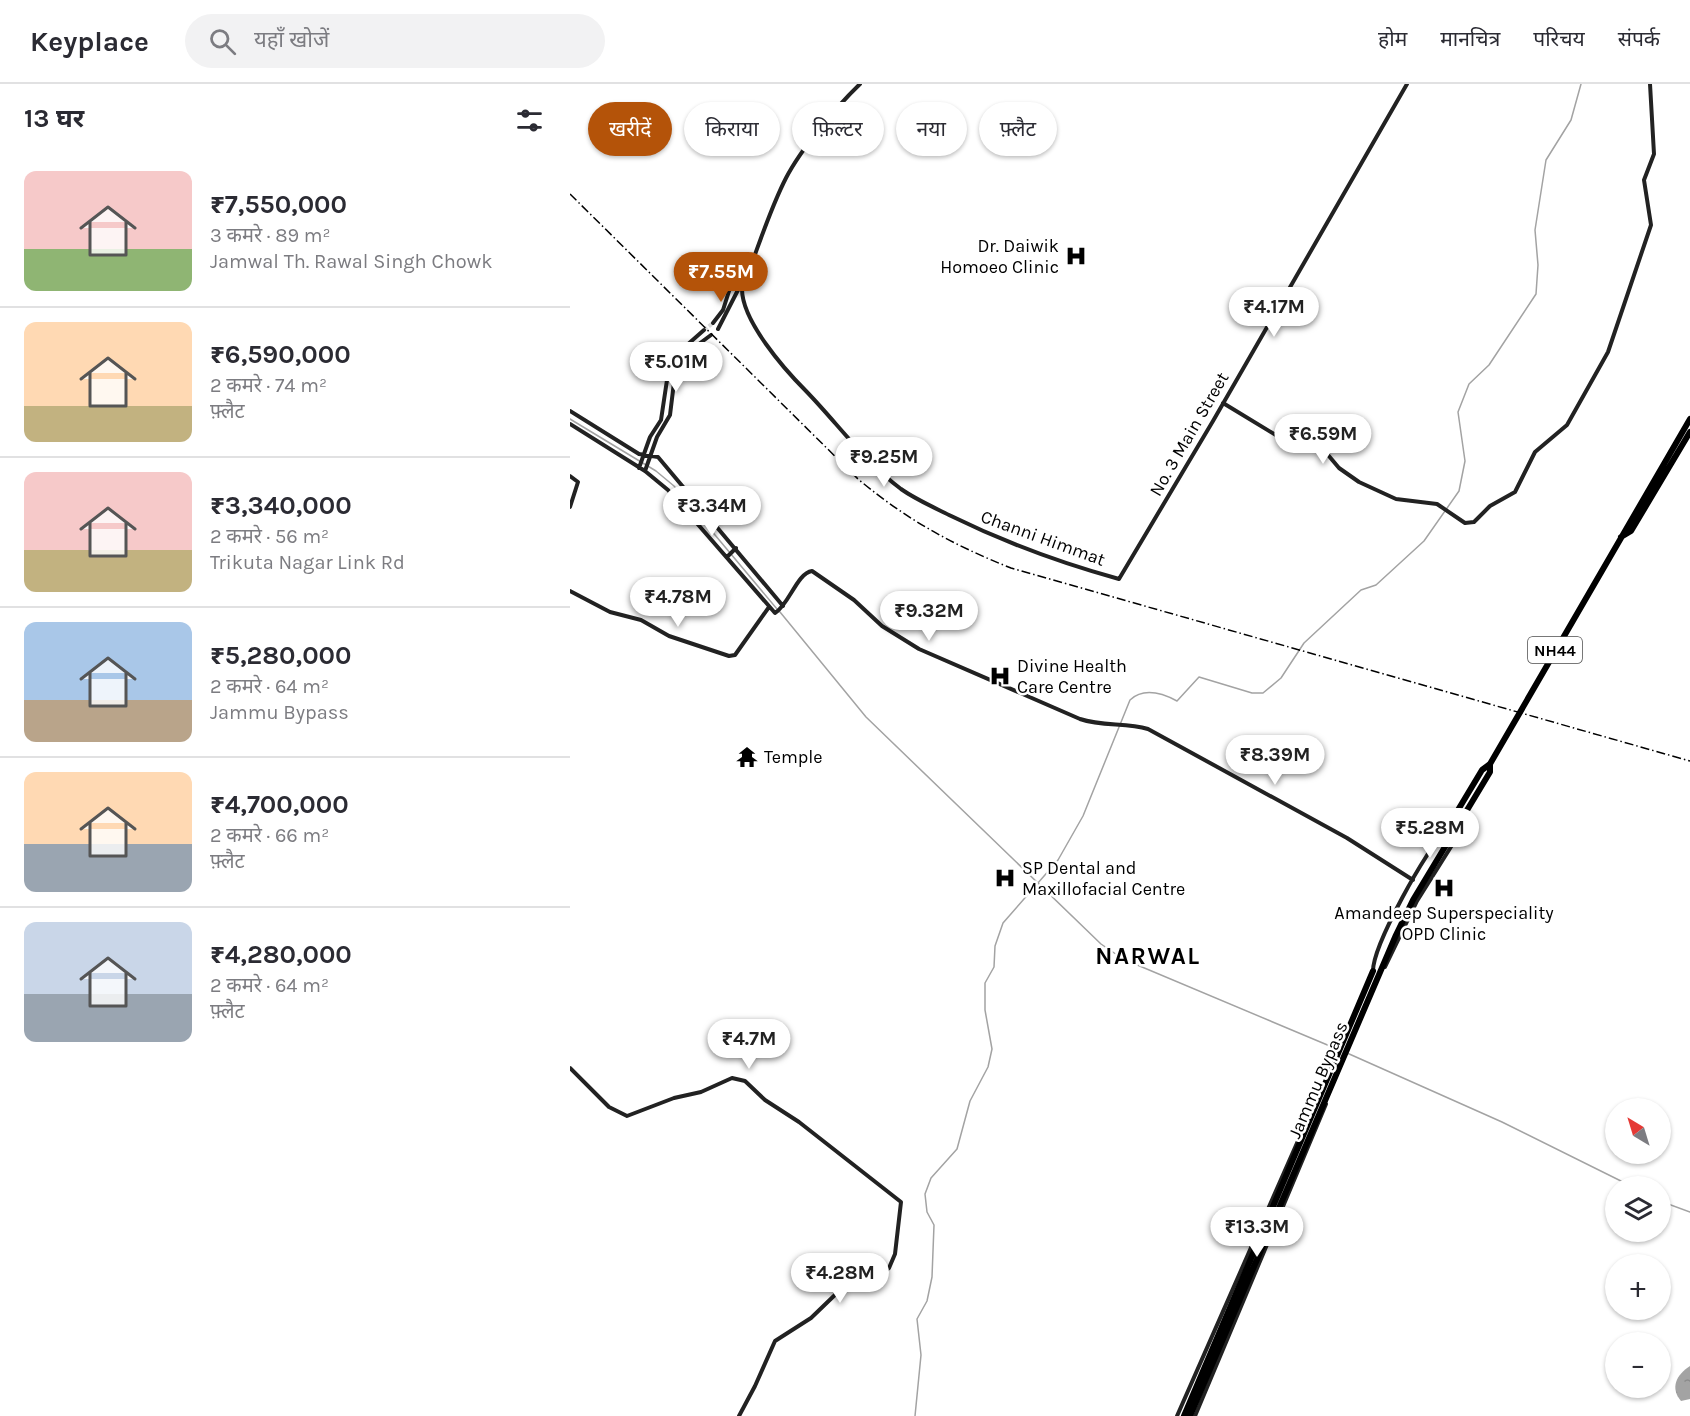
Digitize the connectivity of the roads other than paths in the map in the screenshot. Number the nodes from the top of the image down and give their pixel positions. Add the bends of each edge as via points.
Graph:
1 (860, 84) edge
2 (1407, 84) edge
3 (1650, 84) edge
4 (741, 288) junction
5 (712, 323) tunnel mouth
6 (718, 329) tunnel mouth
7 (704, 330) tunnel mouth
8 (711, 335) dead end
9 (1223, 403) junction
10 (671, 406) junction
11 (664, 407) junction
12 (570, 411) edge
13 (1690, 419) edge
14 (570, 424) edge
15 (1690, 432) edge
16 (646, 455) junction
17 (652, 455) junction
18 (641, 464) junction
19 (647, 468) junction
20 (570, 476) edge
21 (570, 507) edge
22 (1620, 537) junction
23 (735, 549) junction
24 (728, 556) junction
25 (1119, 579) joint
26 (573, 592) edge
27 (770, 607) junction
28 (782, 607) junction
29 (1490, 764) junction
30 (1446, 830) joint
31 (1413, 880) junction
32 (1373, 971) joint
33 (1348, 1041) junction
34 (570, 1068) edge
35 (1326, 1093) junction
36 (739, 1416) edge
37 (1177, 1416) edge
38 (1184, 1416) edge
39 (1190, 1416) edge
40 (1195, 1416) edge

1 - 4 street via 818,131 787,175
2 - 9 street, No. 3 Main Street
3 - 9 street via 1653,154 1644,180 1652,225 1608,352 1567,424 1535,452 1515,492 1471,523 1462,522 1434,503 1396,499 1359,482 1339,468 1302,424 1284,440
4 - 5 street via 730,288 723,310
4 - 6 street
4 - 25 street, Channi Himmat via 755,323 778,359 863,454 901,488 1000,540
7 - 11 street via 670,360
8 - 10 street via 680,358
9 - 25 street, No. 3 Main Street
10 - 11 street
10 - 17 street
11 - 16 street
12 - 16 street
13 - 22 highway, Jammu Bypass / NH44
14 - 18 street
15 - 22 highway, Jammu Bypass / NH44 via 1631,531
16 - 17 street
16 - 18 street
17 - 19 street
17 - 23 street via 658,457
18 - 19 street
19 - 24 street
20 - 21 street via 578,482
22 - 29 highway, Jammu Bypass / NH44
23 - 24 street
23 - 28 street
24 - 27 street
26 - 27 street via 669,636 731,656
27 - 28 street via 777,613
28 - 31 street via 804,575 812,571 854,600 882,626 919,649 1080,719 1153,731 1342,835
29 - 30 highway, Jammu Bypass / NH44 via 1482,770
29 - 33 highway, Jammu Bypass / NH44 via 1490,772 1413,900
30 - 31 street
31 - 32 street via 1387,928
32 - 33 highway, Jammu Bypass / NH44
33 - 35 highway, Jammu Bypass / NH44
34 - 36 street via 609,1107 627,1116 732,1078 745,1081 901,1202 895,1254 889,1268 871,1283 838,1292 811,1318 775,1341
35 - 37 street via 1308,1114
35 - 38 highway, Jammu Bypass / NH44
35 - 39 highway, Jammu Bypass / NH44
35 - 40 street via 1324,1113

